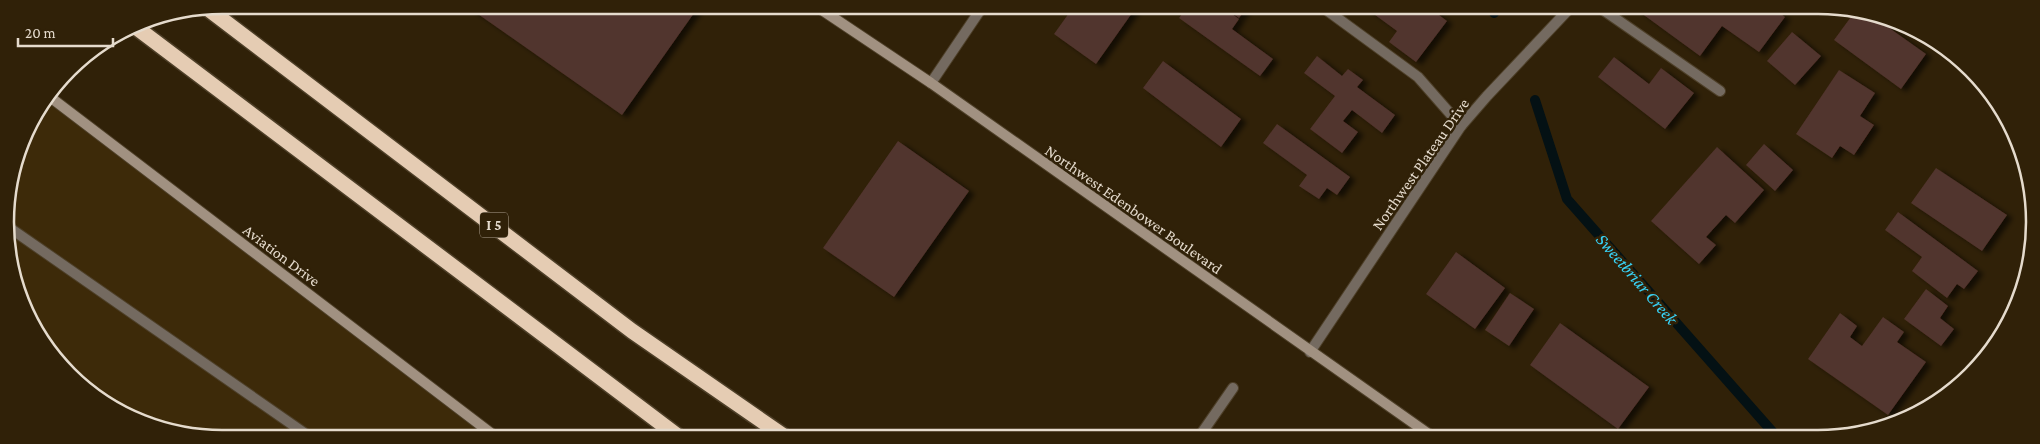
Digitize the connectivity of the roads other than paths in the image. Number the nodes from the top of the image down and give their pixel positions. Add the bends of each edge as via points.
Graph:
1 (215, 14) edge
2 (828, 14) edge
3 (977, 14) edge
4 (1332, 14) edge
5 (1565, 14) edge
6 (1609, 14) edge
7 (140, 31) edge
8 (930, 83) junction
9 (1720, 91) dead end
10 (54, 100) edge
11 (1461, 126) junction
12 (14, 231) edge
13 (1310, 352) junction
14 (1233, 388) dead end
15 (300, 430) edge
16 (487, 430) edge
17 (670, 430) edge
18 (775, 430) edge
19 (1204, 430) edge
20 (1423, 430) edge

1 - 18 highway, I 5 via 632,331
2 - 8 main road, Northwest Edenbower Boulevard
3 - 8 street
4 - 11 street via 1418,77
5 - 11 street, Northwest Plateau Drive
6 - 9 street
7 - 17 highway
8 - 13 main road, Northwest Edenbower Boulevard
10 - 16 main road, Aviation Drive
11 - 13 street, Northwest Plateau Drive
12 - 15 street
13 - 20 main road, Northwest Edenbower Boulevard
14 - 19 street

